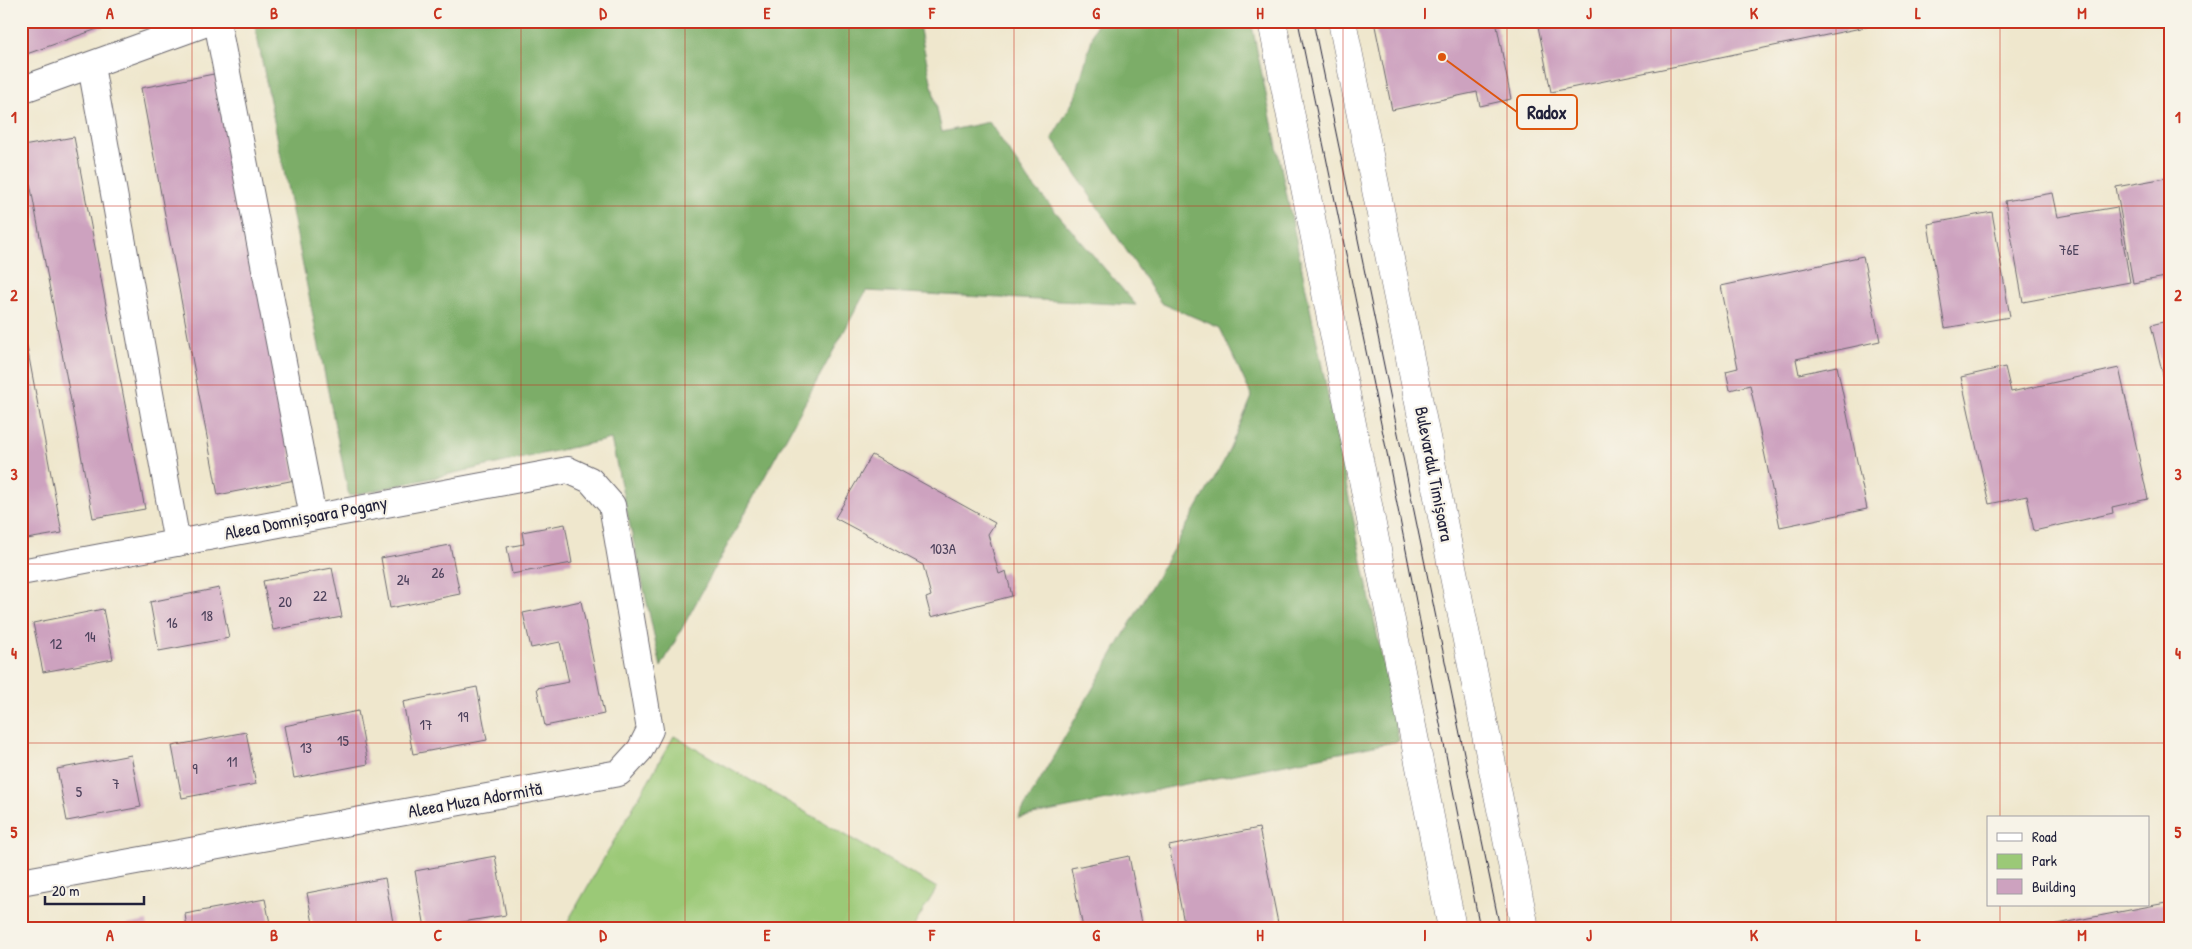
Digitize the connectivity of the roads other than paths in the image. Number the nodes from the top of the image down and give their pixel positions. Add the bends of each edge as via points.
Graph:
1 (212, 21) edge
2 (217, 21) edge
3 (1272, 21) edge
4 (1342, 21) edge
5 (91, 66) junction
6 (21, 90) edge
7 (590, 480) joint
8 (313, 517) junction
9 (178, 543) junction
10 (21, 572) edge
11 (21, 882) edge
12 (1452, 928) edge
13 (1524, 928) edge

1 - 5 street
2 - 8 street
3 - 12 main road
4 - 13 main road, Bulevardul Timișoara
5 - 6 street
5 - 9 street
7 - 8 street, Aleea Domnișoara Pogany via 568,470
7 - 11 street, Aleea Muza Adormită via 612,505 650,730 640,750 619,773
8 - 9 street, Aleea Domnișoara Pogany
9 - 10 street, Aleea Domnișoara Pogany

